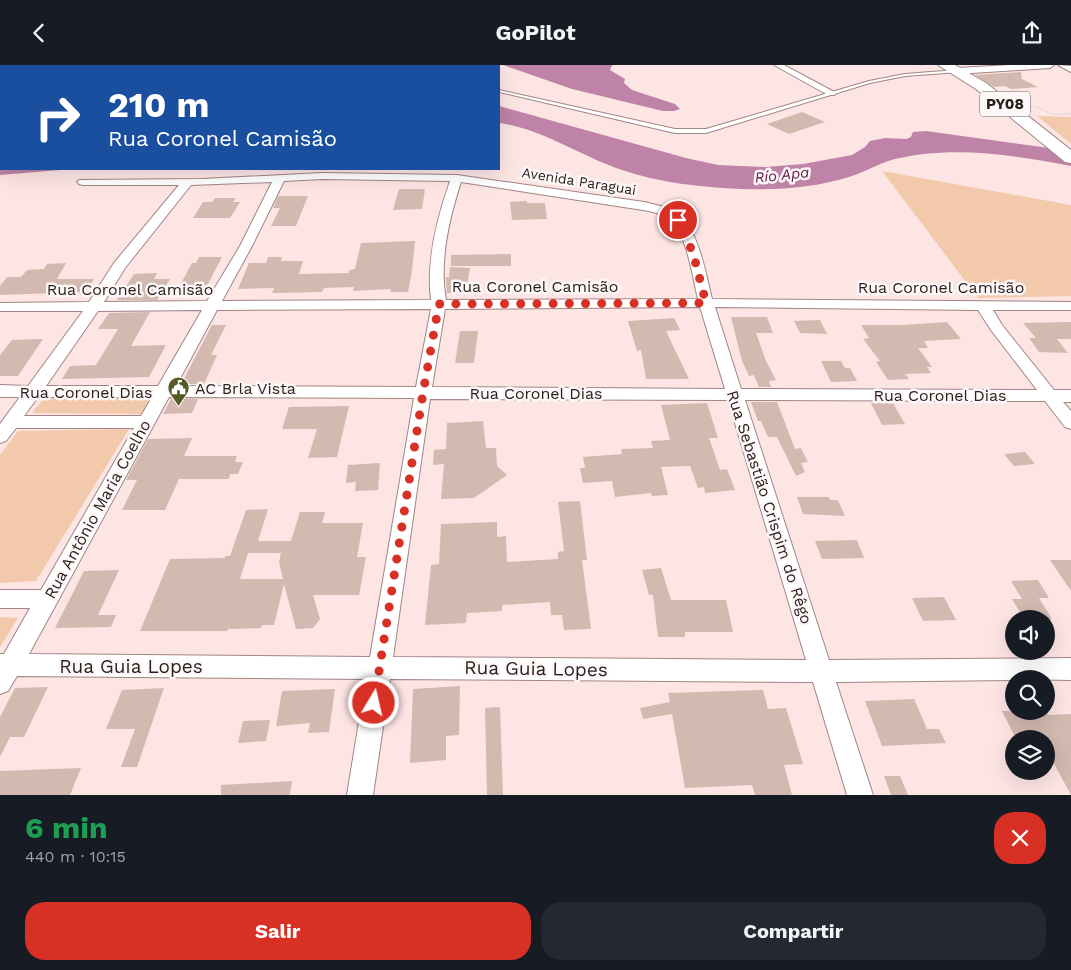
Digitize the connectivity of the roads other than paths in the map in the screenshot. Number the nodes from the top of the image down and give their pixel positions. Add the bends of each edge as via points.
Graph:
1 (778, 65) edge
2 (1050, 65) edge
3 (1062, 65) edge
4 (951, 68) edge
5 (1071, 69) edge
6 (500, 91) edge
7 (831, 93) junction
8 (1071, 158) edge
9 (280, 177) junction
10 (457, 178) junction
11 (83, 182) dead end
12 (188, 182) junction
13 (678, 220) joint
14 (706, 303) junction
15 (439, 304) junction
16 (983, 305) junction
17 (211, 306) junction
18 (1071, 306) edge
19 (0, 307) edge
20 (93, 307) junction
21 (0, 391) edge
22 (34, 391) junction
23 (164, 392) junction
24 (423, 393) junction
25 (735, 394) junction
26 (1050, 395) junction
27 (1071, 396) edge
28 (12, 422) junction
29 (146, 422) junction
30 (1071, 423) edge
31 (0, 437) edge
32 (0, 599) edge
33 (47, 599) junction
34 (380, 667) junction
35 (1071, 669) edge
36 (3, 671) edge
37 (822, 671) junction
38 (360, 795) edge
39 (860, 795) edge

1 - 7 street
2 - 4 street
3 - 5 street
4 - 7 lane via 869,82
4 - 8 highway, PY08 via 994,95
6 - 7 lane via 675,131 692,132 706,131
9 - 10 street, Avenida Paraguai
9 - 12 street, Avenida Paraguai
9 - 17 street, Rua Antônio Maria Coelho via 246,247
10 - 13 street, Avenida Paraguai via 644,206
10 - 15 street via 447,207 439,249 436,284
11 - 12 street, Avenida Paraguai
12 - 20 street via 138,241
13 - 14 street, Rua Sebastião Crispim do Rêgo via 693,253
14 - 15 street, Rua Coronel Camisão
14 - 16 street, Rua Coronel Camisão
14 - 25 street, Rua Sebastião Crispim do Rêgo
15 - 17 street, Rua Coronel Camisão
15 - 24 street
16 - 18 street, Rua Coronel Camisão
16 - 26 street via 996,327
17 - 20 street, Rua Coronel Camisão
17 - 23 street, Rua Antônio Maria Coelho
19 - 20 street, Rua Coronel Camisão
20 - 22 street
21 - 22 street, Rua Coronel Dias
22 - 23 street, Rua Coronel Dias
22 - 28 street
23 - 24 street, Rua Coronel Dias
23 - 29 street, Rua Antônio Maria Coelho
24 - 25 street, Rua Coronel Dias
24 - 34 street
25 - 26 street, Rua Coronel Dias
25 - 37 street, Rua Sebastião Crispim do Rêgo
26 - 27 street, Rua Coronel Dias
26 - 30 street
28 - 29 street, Rua Coronel Dias
28 - 31 street
29 - 33 street, Rua Antônio Maria Coelho
32 - 33 street
33 - 36 street, Rua Antônio Maria Coelho
34 - 36 street, Rua Guia Lopes
34 - 37 street, Rua Guia Lopes
34 - 38 street
35 - 37 street, Rua Guia Lopes
37 - 39 street, Rua Sebastião Crispim do Rêgo

